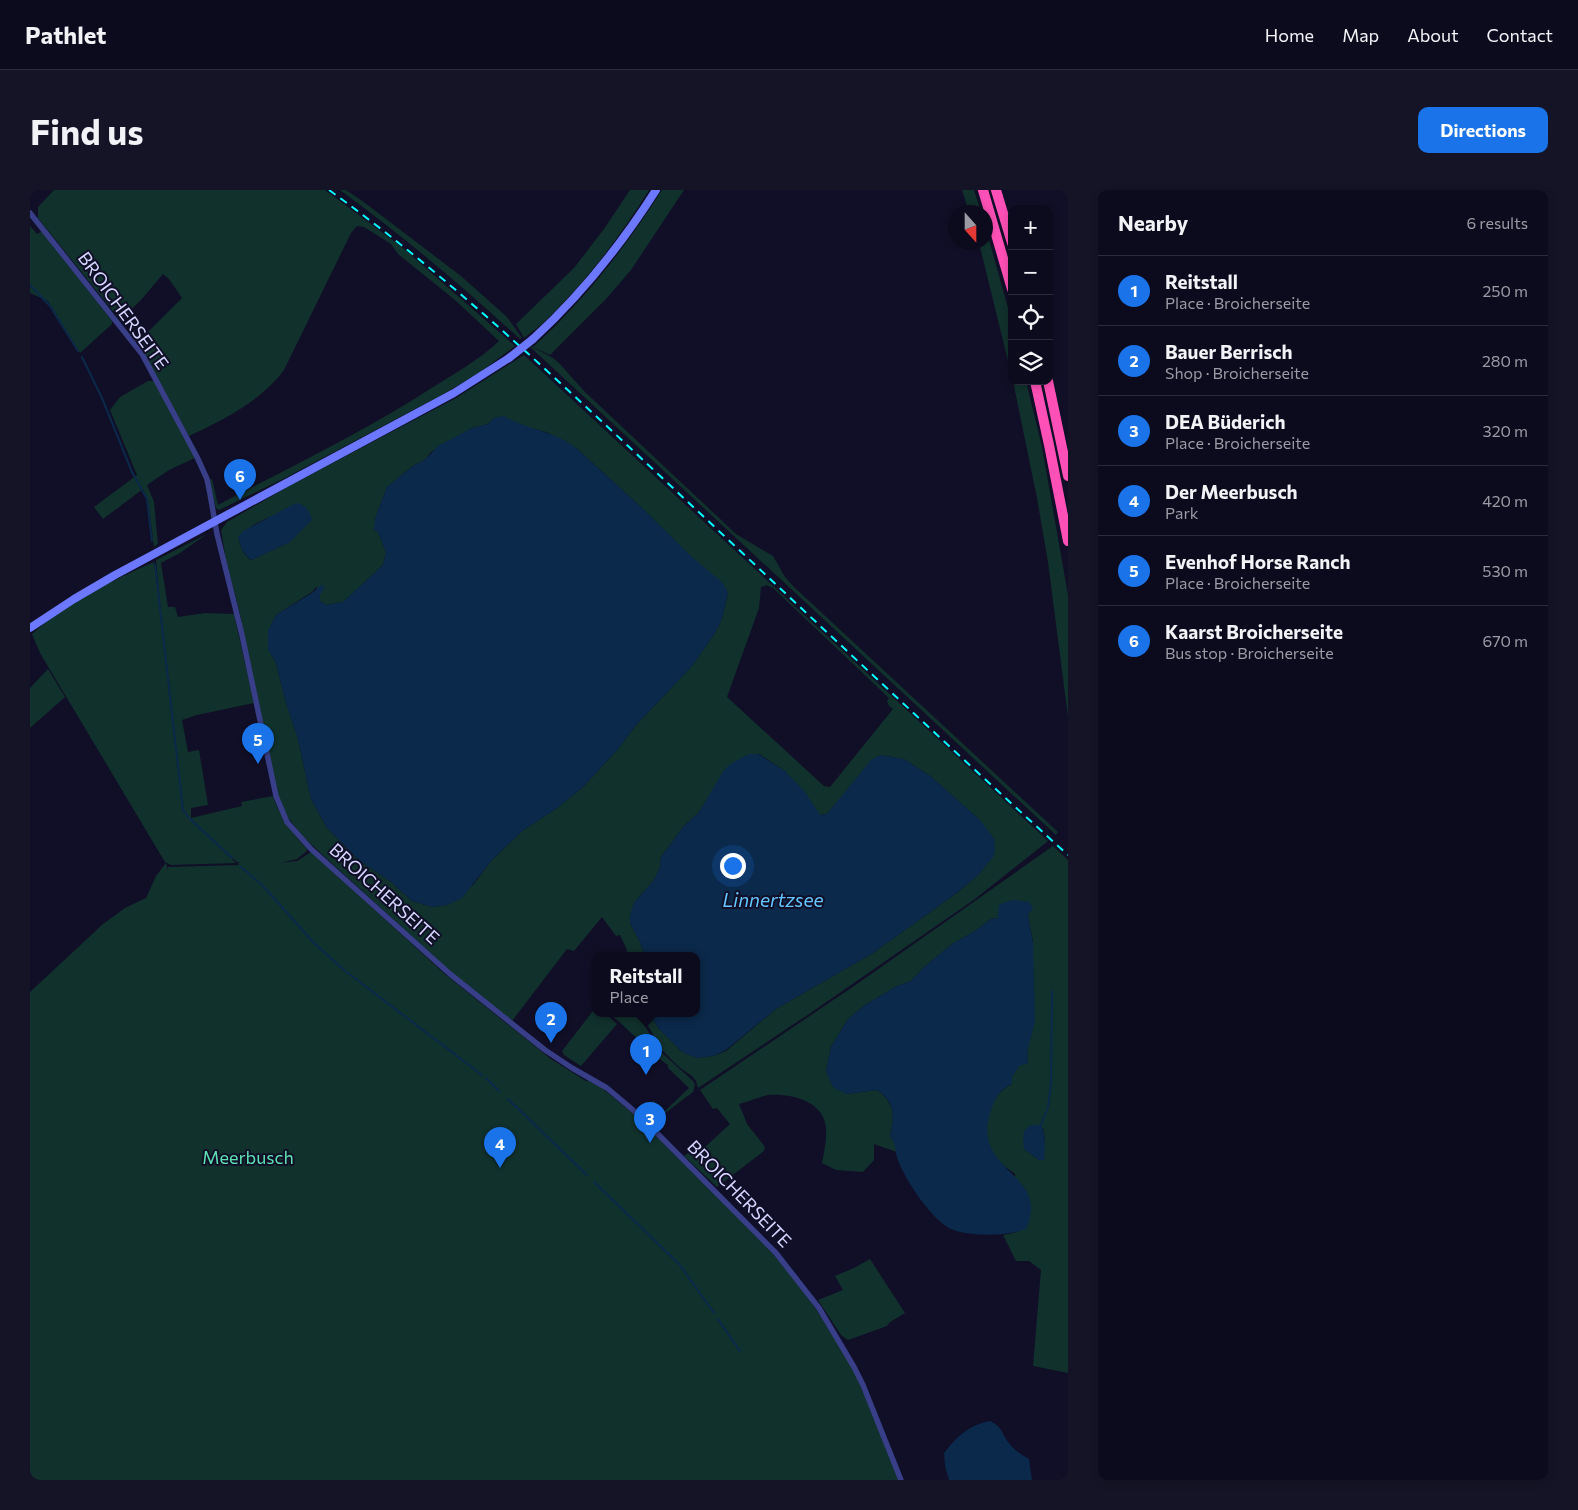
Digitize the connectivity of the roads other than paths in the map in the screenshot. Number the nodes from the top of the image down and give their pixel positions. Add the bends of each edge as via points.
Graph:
1 (656, 190) edge
2 (983, 190) edge
3 (996, 190) edge
4 (30, 212) edge
5 (1008, 230) edge
6 (1008, 275) edge
7 (1036, 385) edge
8 (1049, 385) edge
9 (1068, 476) edge
10 (215, 521) junction
11 (1068, 541) edge
12 (30, 628) edge
13 (901, 1480) edge

1 - 10 main road, bridge via 603,266 565,309 509,358 454,393
2 - 6 highway
3 - 5 highway
4 - 10 street, BROICHERSEITE via 149,367 207,479
7 - 11 highway
8 - 9 highway
10 - 12 main road via 94,587
10 - 13 street, BROICHERSEITE via 276,796 290,827 450,974 545,1050 607,1088 639,1114 776,1253 819,1308 849,1359 863,1385

